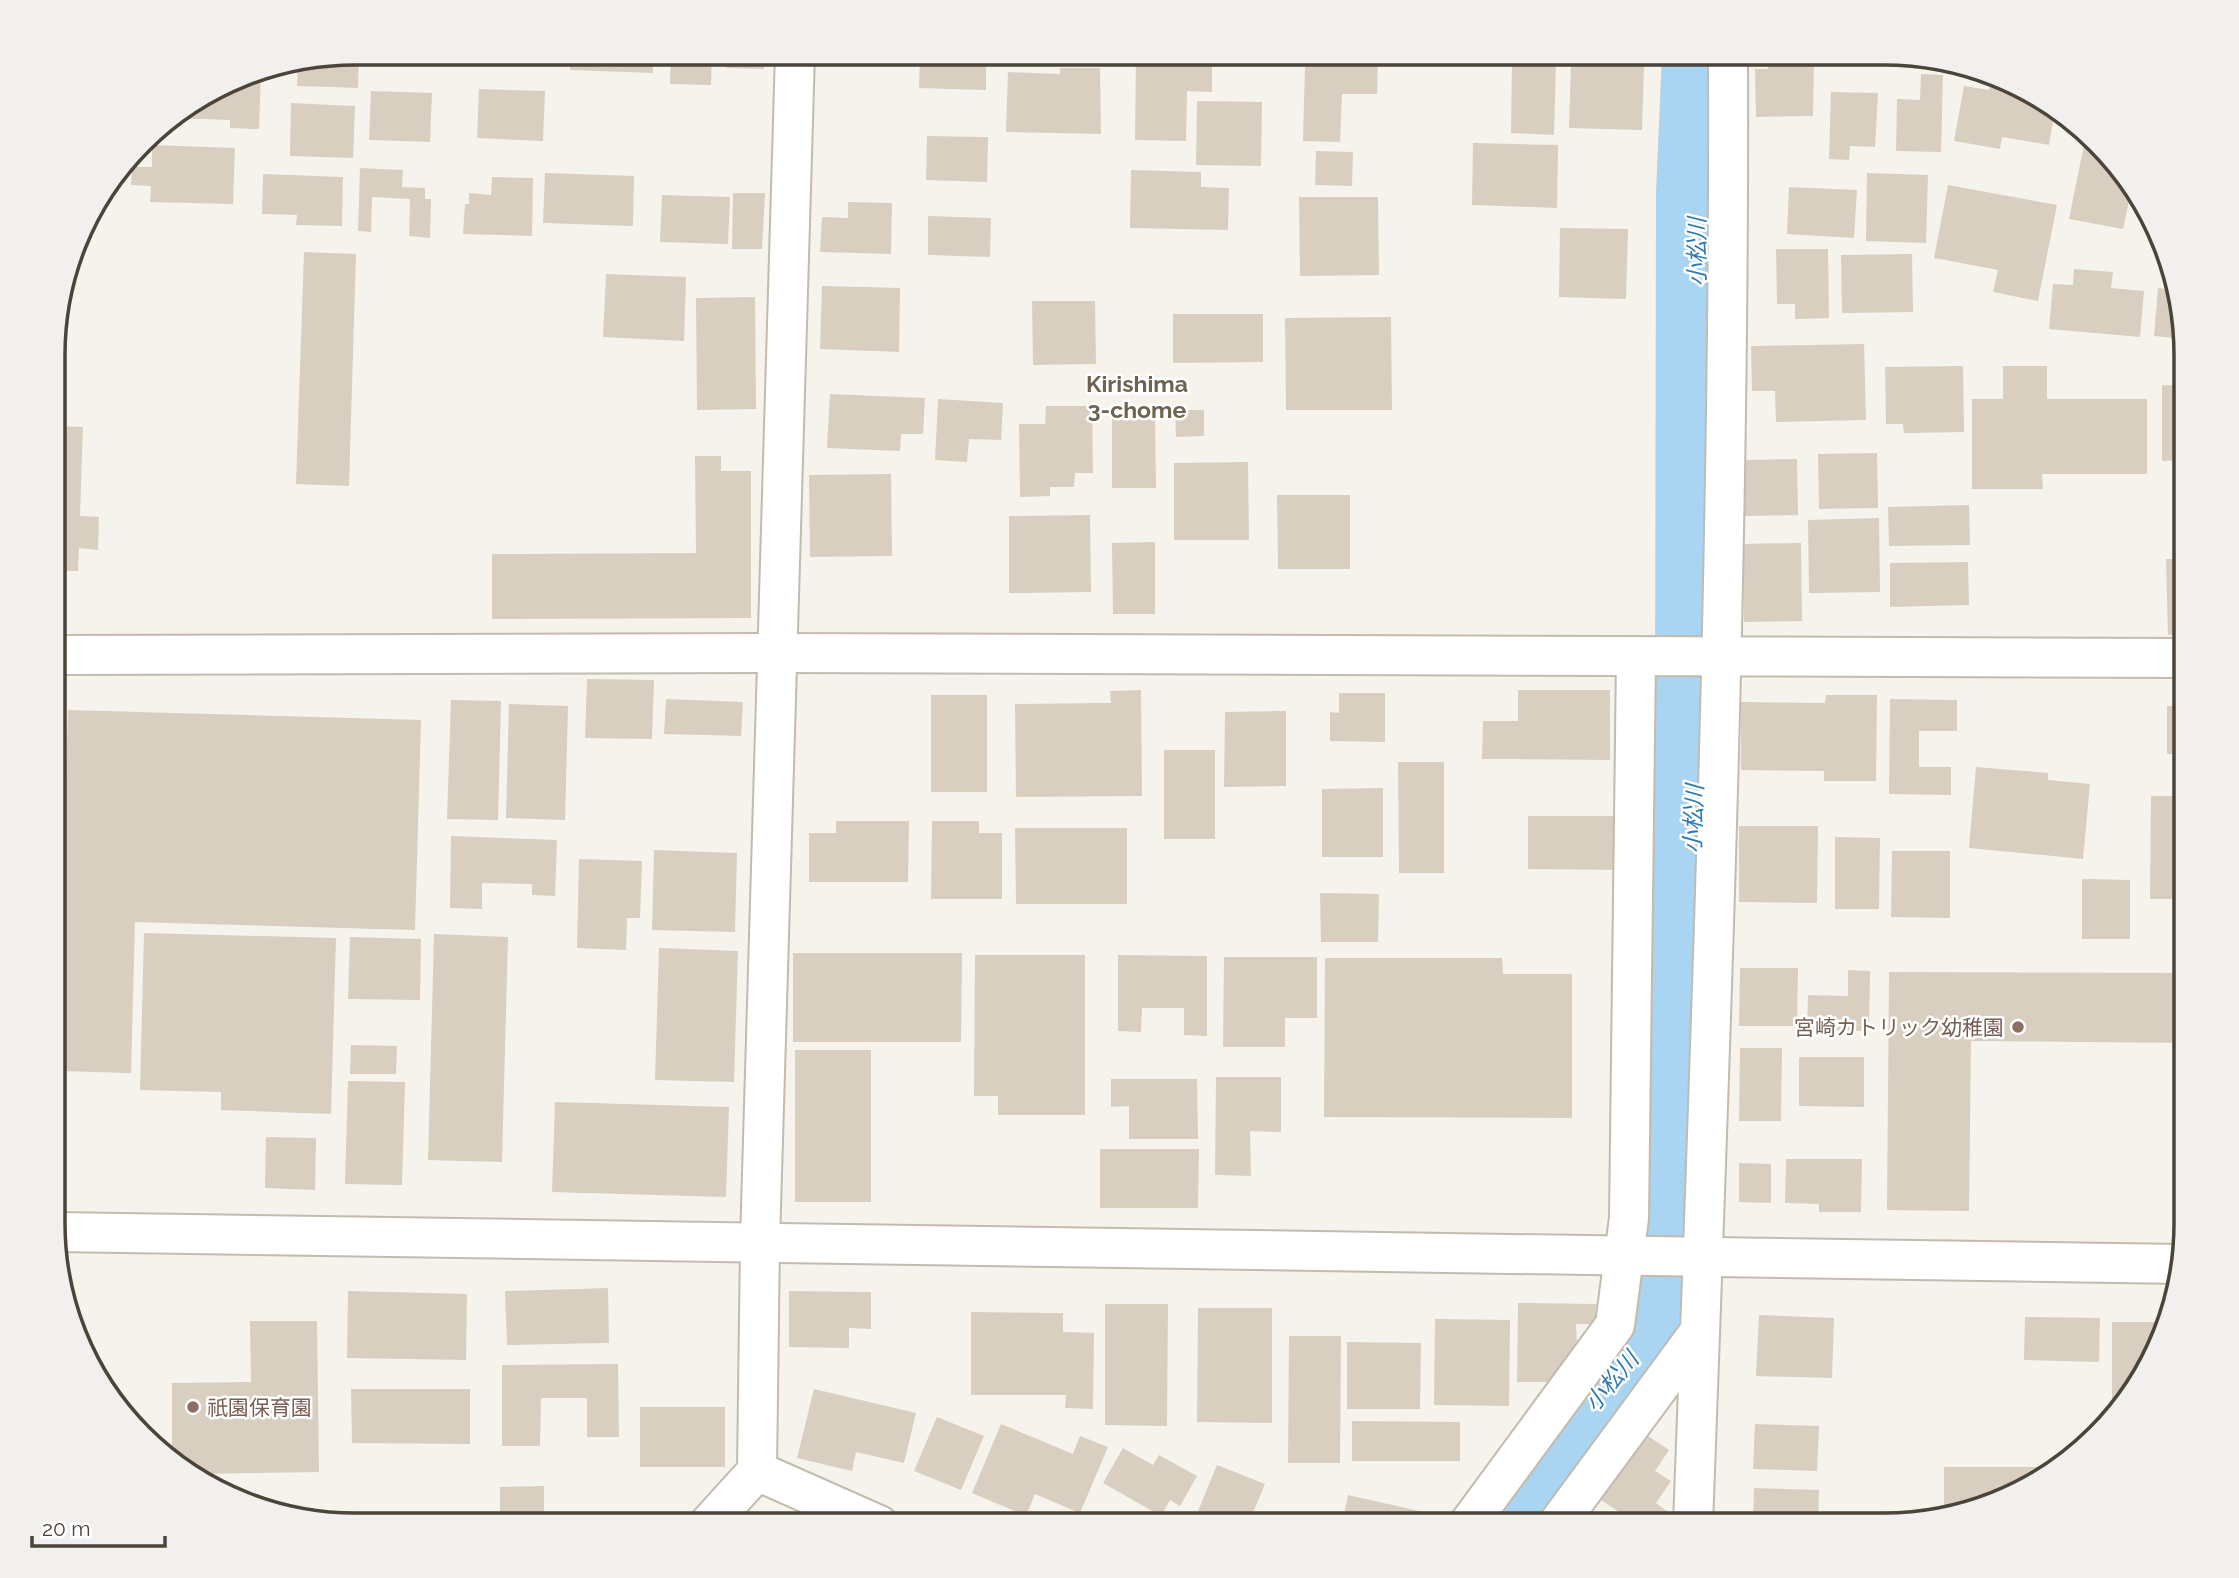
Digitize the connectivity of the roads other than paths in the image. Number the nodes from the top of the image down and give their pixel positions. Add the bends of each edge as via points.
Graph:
1 (795, 65) edge
2 (1728, 65) edge
3 (777, 653) junction
4 (65, 655) edge
5 (1636, 657) junction
6 (1722, 657) junction
7 (2174, 658) edge
8 (65, 1232) edge
9 (760, 1242) junction
10 (1625, 1258) junction
11 (1702, 1259) junction
12 (2172, 1264) edge
13 (1700, 1331) junction
14 (757, 1471) junction
15 (719, 1513) edge
16 (852, 1513) edge
17 (1477, 1513) edge
18 (1566, 1513) edge
19 (1693, 1513) edge

1 - 3 street
2 - 6 street
3 - 4 street
3 - 5 street
3 - 9 street
5 - 6 street
5 - 10 street
6 - 7 street
6 - 11 street
8 - 9 street
9 - 10 street
9 - 14 street
10 - 11 street
10 - 17 street via 1615,1325
11 - 12 street
11 - 13 street
13 - 18 street
13 - 19 street
14 - 15 street
14 - 16 street

